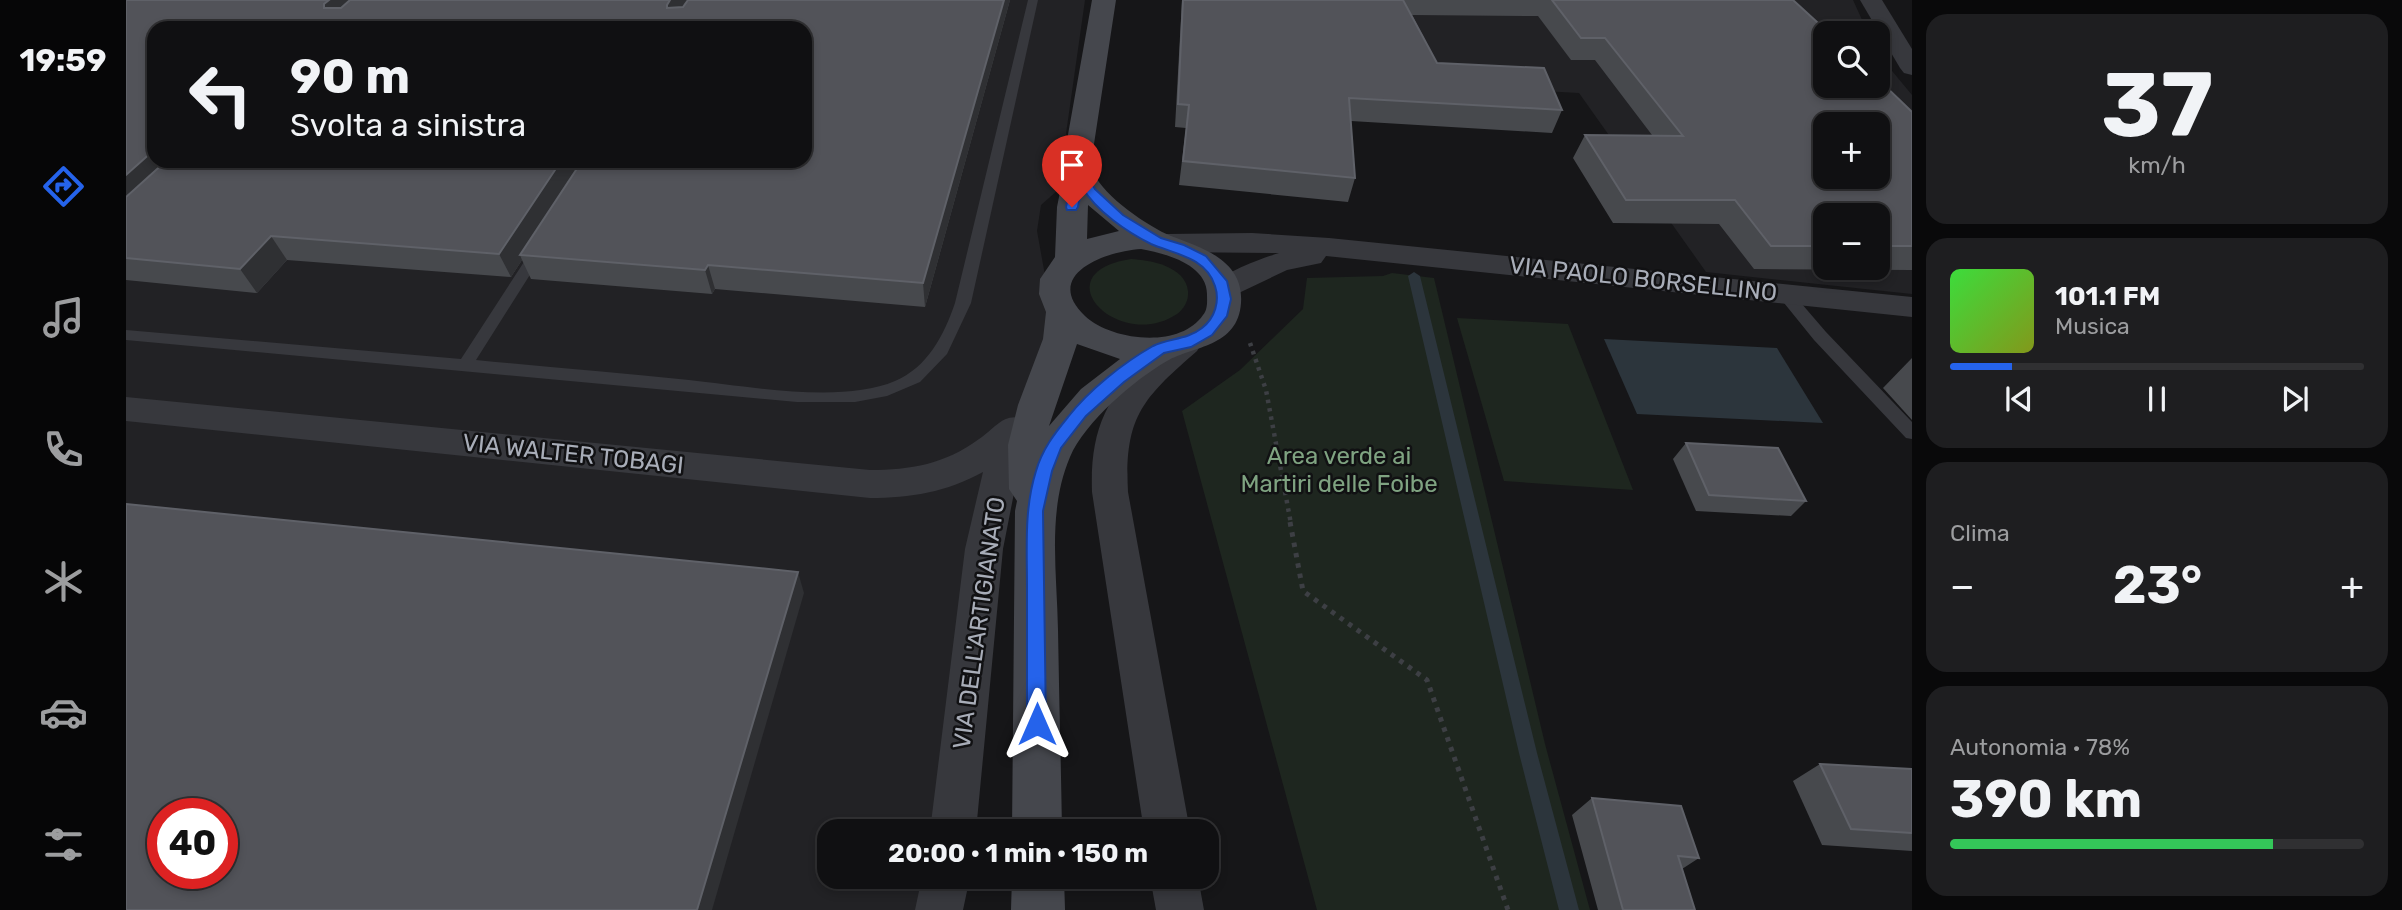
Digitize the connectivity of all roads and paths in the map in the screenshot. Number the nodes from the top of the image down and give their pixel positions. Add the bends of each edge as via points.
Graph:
1 (1032, 0) edge
2 (1104, 0) edge
3 (1871, 0) edge
4 (1904, 44) edge
5 (1912, 68) edge
6 (1079, 172) junction
7 (545, 240) edge
8 (1162, 242) junction
9 (1374, 251) junction
10 (1071, 259) junction
11 (1224, 290) junction
12 (1784, 293) junction
13 (1912, 307) edge
14 (1063, 312) junction
15 (126, 335) edge
16 (1248, 339) dead end
17 (1172, 346) junction
18 (465, 365) junction
19 (1044, 385) junction
20 (126, 409) edge
21 (1912, 433) edge
22 (1008, 436) junction
23 (1035, 511) junction
24 (954, 819) edge
25 (1037, 819) edge
26 (1165, 819) edge
27 (943, 889) edge
28 (1038, 889) edge
29 (1176, 889) edge
30 (939, 910) edge
31 (1038, 910) edge
32 (1180, 910) edge
33 (1507, 910) edge

1 - 18 lane via 961,310 937,356 904,385 866,395 824,396
2 - 6 street via 1079,146
3 - 4 street
4 - 5 street
6 - 8 street via 1098,200 1118,218
6 - 10 street via 1072,207
7 - 18 lane
8 - 9 street, VIA PAOLO BORSELLINO
8 - 10 street via 1114,240
8 - 11 street via 1201,259 1216,273
9 - 11 street, VIA PAOLO BORSELLINO via 1296,257 1265,267
9 - 12 street, VIA PAOLO BORSELLINO
10 - 14 street via 1057,284
11 - 17 street via 1223,307 1214,325
12 - 13 street, VIA PAOLO BORSELLINO
12 - 21 lane
14 - 17 street via 1079,329 1103,342 1131,349
14 - 19 street via 1062,332
15 - 18 lane
16 - 33 path via 1266,390 1303,592 1427,680
17 - 23 street via 1118,378 1070,423 1044,471
17 - 26 street via 1130,397 1112,431 1108,458
19 - 22 street, VIA DELL'ARTIGIANATO
19 - 23 street via 1028,437 1027,473
20 - 22 street, VIA WALTER TOBAGI via 870,484 909,484 944,477
22 - 24 street, VIA DELL'ARTIGIANATO via 984,549
23 - 25 street
27 - 30 street
28 - 31 street
29 - 32 street

